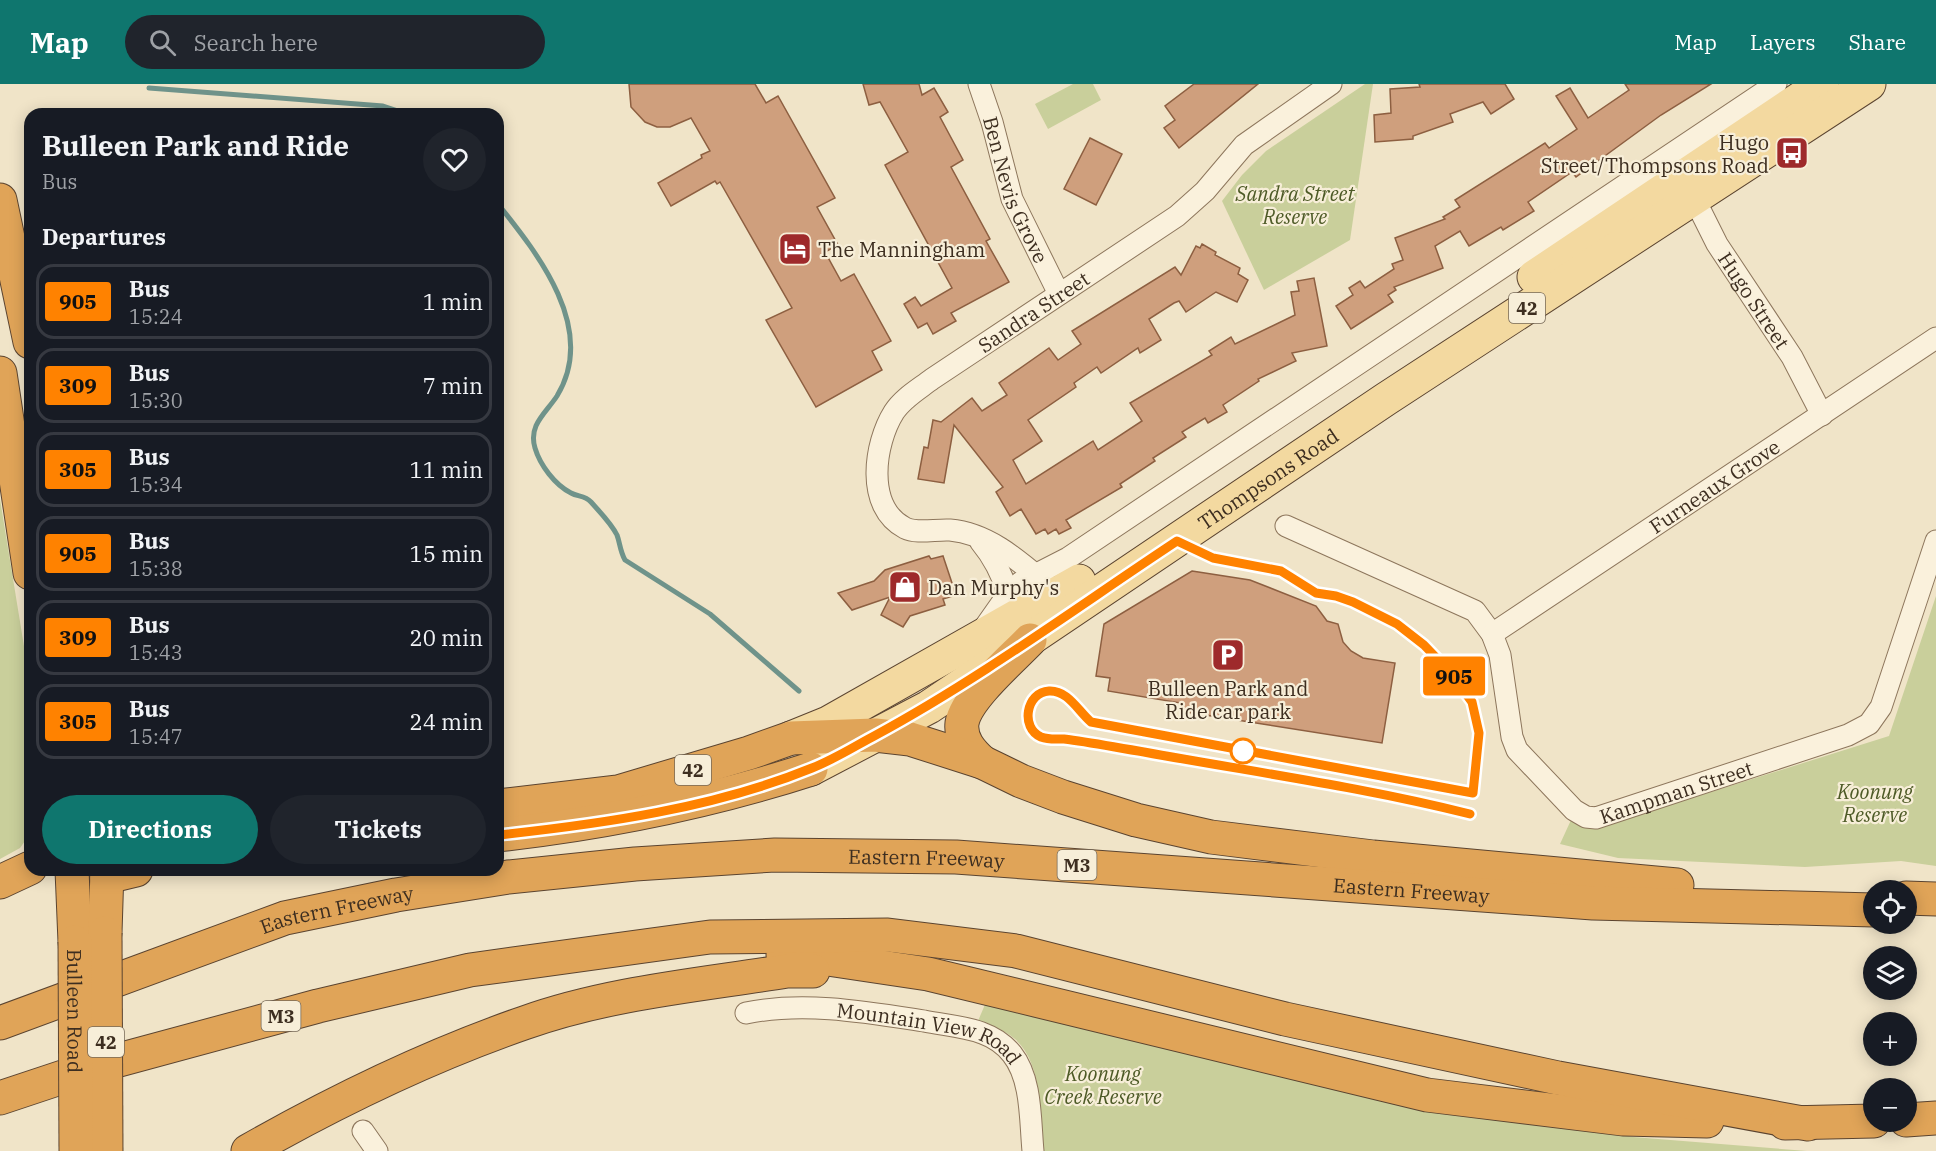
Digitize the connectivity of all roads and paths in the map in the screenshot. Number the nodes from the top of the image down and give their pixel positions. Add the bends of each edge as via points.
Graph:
1 (979, 84) edge
2 (1331, 84) edge
3 (1776, 84) edge
4 (1822, 84) edge
5 (1869, 84) edge
6 (1682, 193) junction
7 (0, 200) edge
8 (1059, 294) junction
9 (24, 314) edge
10 (1936, 338) edge
11 (0, 373) edge
12 (1828, 411) junction
13 (1286, 526) dead end
14 (24, 533) edge
15 (978, 538) junction
16 (1936, 541) edge
17 (1047, 584) junction
18 (1008, 594) junction
19 (1492, 634) junction
20 (1030, 640) junction
21 (975, 641) junction
22 (902, 681) junction
23 (875, 735) junction
24 (791, 738) junction
25 (982, 762) junction
26 (812, 769) joint
27 (504, 805) edge
28 (504, 834) edge
29 (24, 871) edge
30 (74, 876) edge
31 (114, 876) edge
32 (0, 882) edge
33 (1863, 896) edge
34 (1917, 898) edge
35 (1936, 899) edge
36 (1863, 910) edge
37 (1936, 910) edge
38 (1917, 911) edge
39 (90, 937) junction
40 (470, 970) junction
41 (928, 974) junction
42 (746, 1013) dead end
43 (0, 1023) edge
44 (394, 1076) junction
45 (0, 1098) edge
46 (1936, 1118) edge
47 (1917, 1119) edge
48 (1863, 1122) edge
49 (1808, 1124) junction
50 (363, 1131) dead end
51 (76, 1151) edge
52 (106, 1151) edge
53 (248, 1151) edge
54 (277, 1151) edge
55 (377, 1151) edge
56 (1033, 1151) edge

1 - 8 street, Ben Nevis Grove via 1012,199
2 - 8 street, Sandra Street via 1244,145 1205,191 1177,216
3 - 17 street, Thompsons Road via 1054,566
4 - 6 main road, Thompsons Road / 42
5 - 6 main road, Thompsons Road / 42
6 - 12 street, Hugo Street
6 - 17 main road, Thompsons Road / 42
6 - 20 main road, Thompsons Road / 42
7 - 9 highway
8 - 15 street, Sandra Street via 913,393 895,411 881,441 877,461 881,500 896,522 912,530 950,530
10 - 12 street, Furneaux Grove
11 - 14 highway
12 - 19 street, Furneaux Grove
13 - 19 street, Kampman Street via 1469,606
15 - 17 street, Sandra Street via 1012,554
15 - 18 street via 993,557
16 - 19 street, Kampman Street via 1881,707 1869,724 1857,732 1606,816 1586,817 1574,810 1517,750 1500,656
17 - 18 street, Thompsons Road
17 - 21 main road, Thompsons Road / 42
18 - 21 street, Thompsons Road
20 - 22 main road via 934,685 914,688
20 - 23 main road, Thompsons Road / 42 via 922,711
20 - 25 highway via 978,694 962,722 969,751
21 - 22 main road, Thompsons Road / 42
22 - 24 main road, Thompsons Road / 42 via 828,723
23 - 24 highway
23 - 25 highway via 910,739
23 - 26 main road, Thompsons Road / 42
24 - 27 highway, Thompsons Road / 42 via 618,792
25 - 33 highway via 1063,797 1136,820 1211,837 1597,878
26 - 28 highway, Thompsons Road / 42 via 686,805
29 - 32 highway
30 - 39 highway, Bulleen Road / 42
31 - 39 highway, Bulleen Road / 42
34 - 35 highway
36 - 43 highway, Eastern Freeway / M3 via 1593,903 991,859 775,855 635,864 508,878 396,895 285,918
37 - 38 highway
39 - 51 highway, Bulleen Road / 42, bridge
39 - 52 highway, Bulleen Road / 42, bridge
40 - 41 highway, M3 via 611,954 711,951 821,958
40 - 45 highway, M3 via 116,1061
40 - 49 highway, M3 via 710,937 888,934 1016,951 1297,1022 1558,1078
41 - 44 highway via 895,969 787,971 616,998 525,1022
41 - 49 highway, M3 via 1427,1095 1623,1119
42 - 56 street, Mountain View Road via 828,1009 983,1033 1004,1045 1019,1063 1026,1087
44 - 53 highway
44 - 54 highway
46 - 47 highway
48 - 49 highway, M3
50 - 55 street

